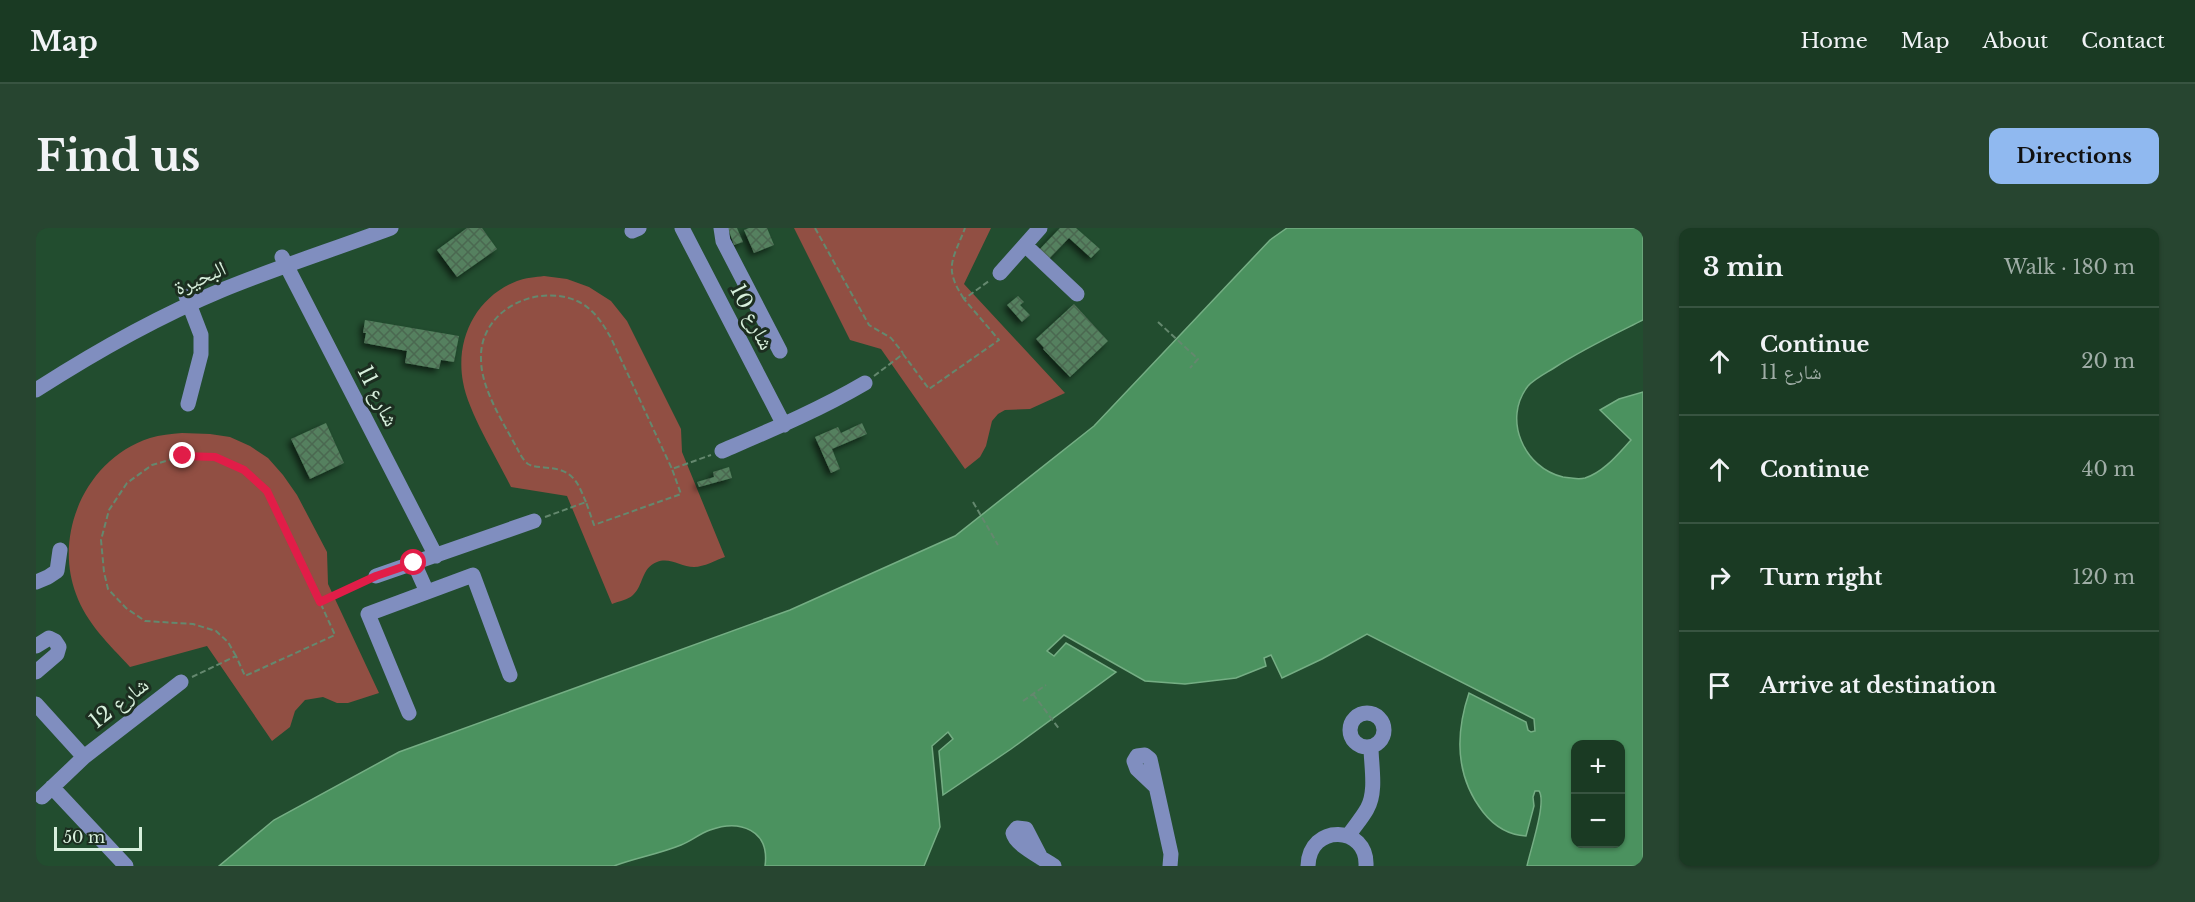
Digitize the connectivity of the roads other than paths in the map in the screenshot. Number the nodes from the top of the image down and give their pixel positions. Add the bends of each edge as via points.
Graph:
1 (363, 228) edge
2 (391, 228) edge
3 (682, 228) edge
4 (721, 228) edge
5 (1040, 228) edge
6 (1025, 245) junction
7 (284, 261) junction
8 (1000, 273) road end
9 (1077, 294) dead end
10 (188, 300) junction
11 (112, 339) junction
12 (780, 351) dead end
13 (36, 379) edge
14 (865, 383) road end
15 (36, 390) edge
16 (188, 404) dead end
17 (784, 425) junction
18 (722, 451) road end
19 (534, 521) road end
20 (60, 550) dead end
21 (436, 556) junction
22 (414, 563) junction
23 (376, 576) road end
24 (36, 582) edge
25 (427, 592) junction
26 (36, 646) edge
27 (36, 672) edge
28 (510, 675) dead end
29 (181, 682) road end
30 (36, 704) edge
31 (410, 713) dead end
32 (1371, 747) dead end
33 (84, 757) junction
34 (1155, 786) dead end
35 (1348, 836) junction
36 (1041, 858) dead end
37 (1309, 859) edge
38 (126, 866) edge
39 (1054, 866) edge
40 (1170, 866) edge
41 (1300, 866) edge
42 (1366, 866) edge

1 - 7 street, البحيرة
2 - 7 street, البحيرة
3 - 17 street, شارع 10
4 - 12 street via 723,241
5 - 6 street
6 - 8 street
6 - 9 street
7 - 10 street, البحيرة
7 - 21 street, شارع 11
10 - 11 street, البحيرة
10 - 16 street via 201,335 201,354
11 - 13 street, البحيرة
11 - 15 street, البحيرة
14 - 17 street
17 - 18 street
19 - 21 street
20 - 24 street via 57,571
21 - 22 street
22 - 23 street
22 - 25 street
25 - 28 street via 473,575
25 - 31 street via 368,614
26 - 27 street via 48,638 59,648
29 - 33 street, شارع 12
30 - 33 street, شارع 12
32 - 35 street via 1371,800
33 - 38 street, شارع 12 via 47,792
34 - 40 street via 1171,854
35 - 37 street via 1329,835 1318,842
35 - 42 street via 1363,849
36 - 39 street
37 - 41 street

